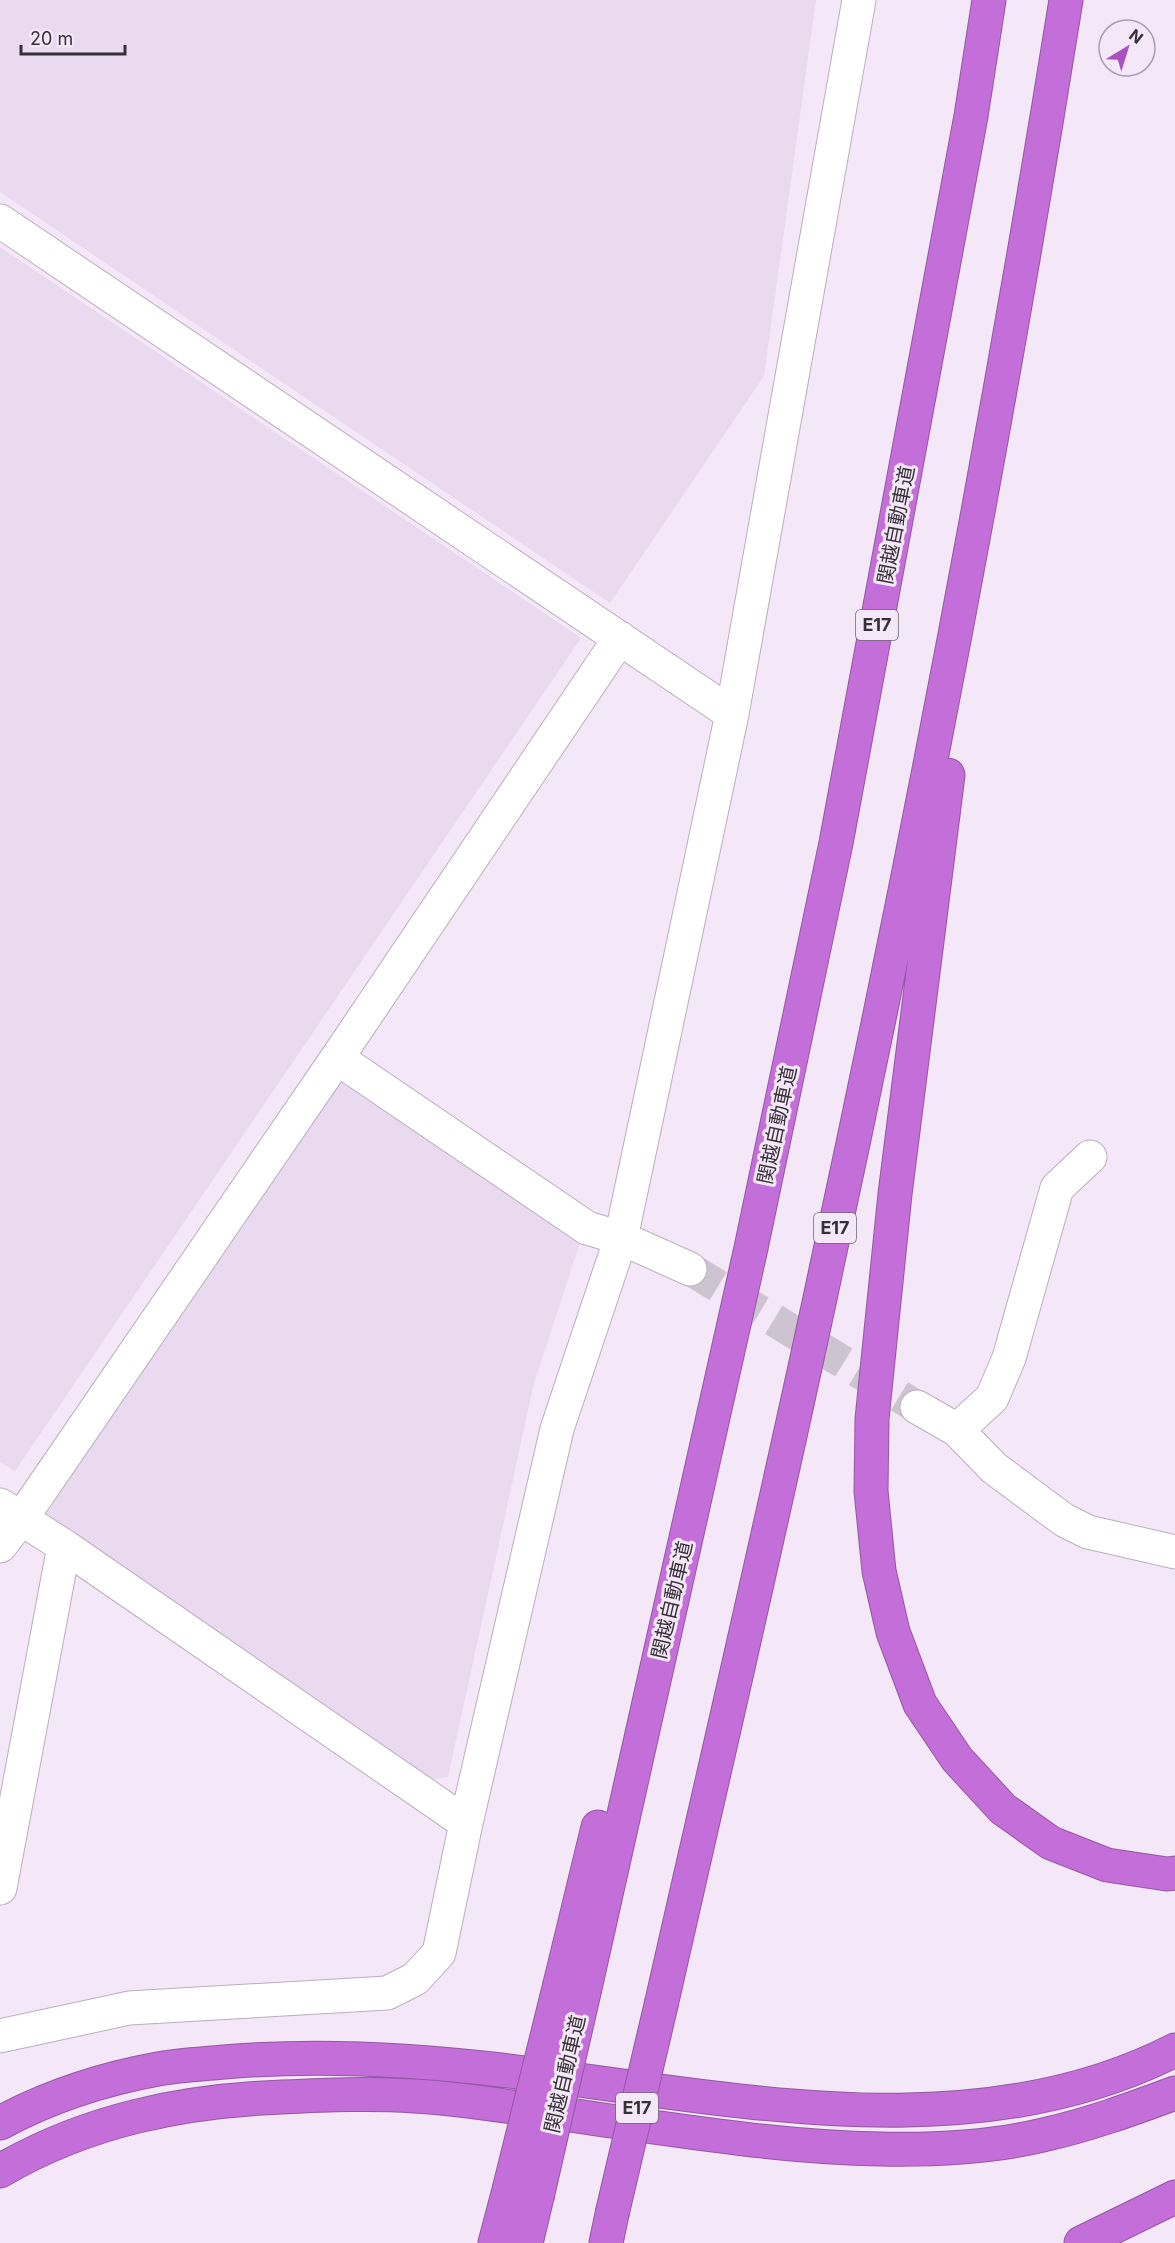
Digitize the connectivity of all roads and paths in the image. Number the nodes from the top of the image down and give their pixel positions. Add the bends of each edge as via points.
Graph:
1 (859, 0) edge
2 (989, 0) edge
3 (1066, 0) edge
4 (0, 221) edge
5 (989, 451) junction
6 (620, 638) junction
7 (732, 714) junction
8 (337, 1058) junction
9 (1090, 1157) dead end
10 (621, 1238) junction
11 (690, 1269) tunnel mouth
12 (917, 1407) tunnel mouth
13 (957, 1430) junction
14 (10, 1512) edge
15 (0, 1546) edge
16 (64, 1546) junction
17 (1175, 1552) edge
18 (466, 1822) junction
19 (1175, 1874) edge
20 (0, 1888) edge
21 (0, 2036) edge
22 (1175, 2050) edge
23 (1175, 2093) edge
24 (0, 2123) edge
25 (0, 2171) edge
26 (523, 2194) junction
27 (1175, 2197) edge
28 (609, 2228) edge
29 (495, 2243) edge
30 (526, 2243) edge
31 (1081, 2243) edge

1 - 7 street
2 - 26 highway, 関越自動車道 / E17, bridge via 971,116 842,808 751,1248
3 - 5 highway, E17
4 - 6 street
5 - 19 highway via 895,1194 872,1419 871,1491 879,1571 893,1632 920,1704 957,1759 1002,1809 1052,1843 1107,1865
5 - 28 highway, E17, bridge via 911,860 826,1271
6 - 7 street
6 - 8 street
7 - 10 street
8 - 10 street via 587,1228
8 - 14 street
9 - 13 street via 1057,1188 1009,1358 992,1398
10 - 11 street
10 - 18 street via 557,1429
12 - 13 street
13 - 17 street via 994,1468 1064,1520 1088,1532
14 - 15 street
14 - 16 street
16 - 18 street
16 - 20 street
18 - 21 street via 439,1953 415,1979 387,1993 129,2008
22 - 24 highway via 1102,2080 1032,2099 885,2110 800,2107 413,2062 320,2057 240,2061 161,2068 96,2083 33,2105
23 - 25 highway via 1111,2117 1041,2136 959,2147 882,2149 801,2145 414,2096 244,2098 128,2117 78,2133
26 - 29 highway
26 - 30 highway, 関越自動車道 / E17
27 - 31 highway

